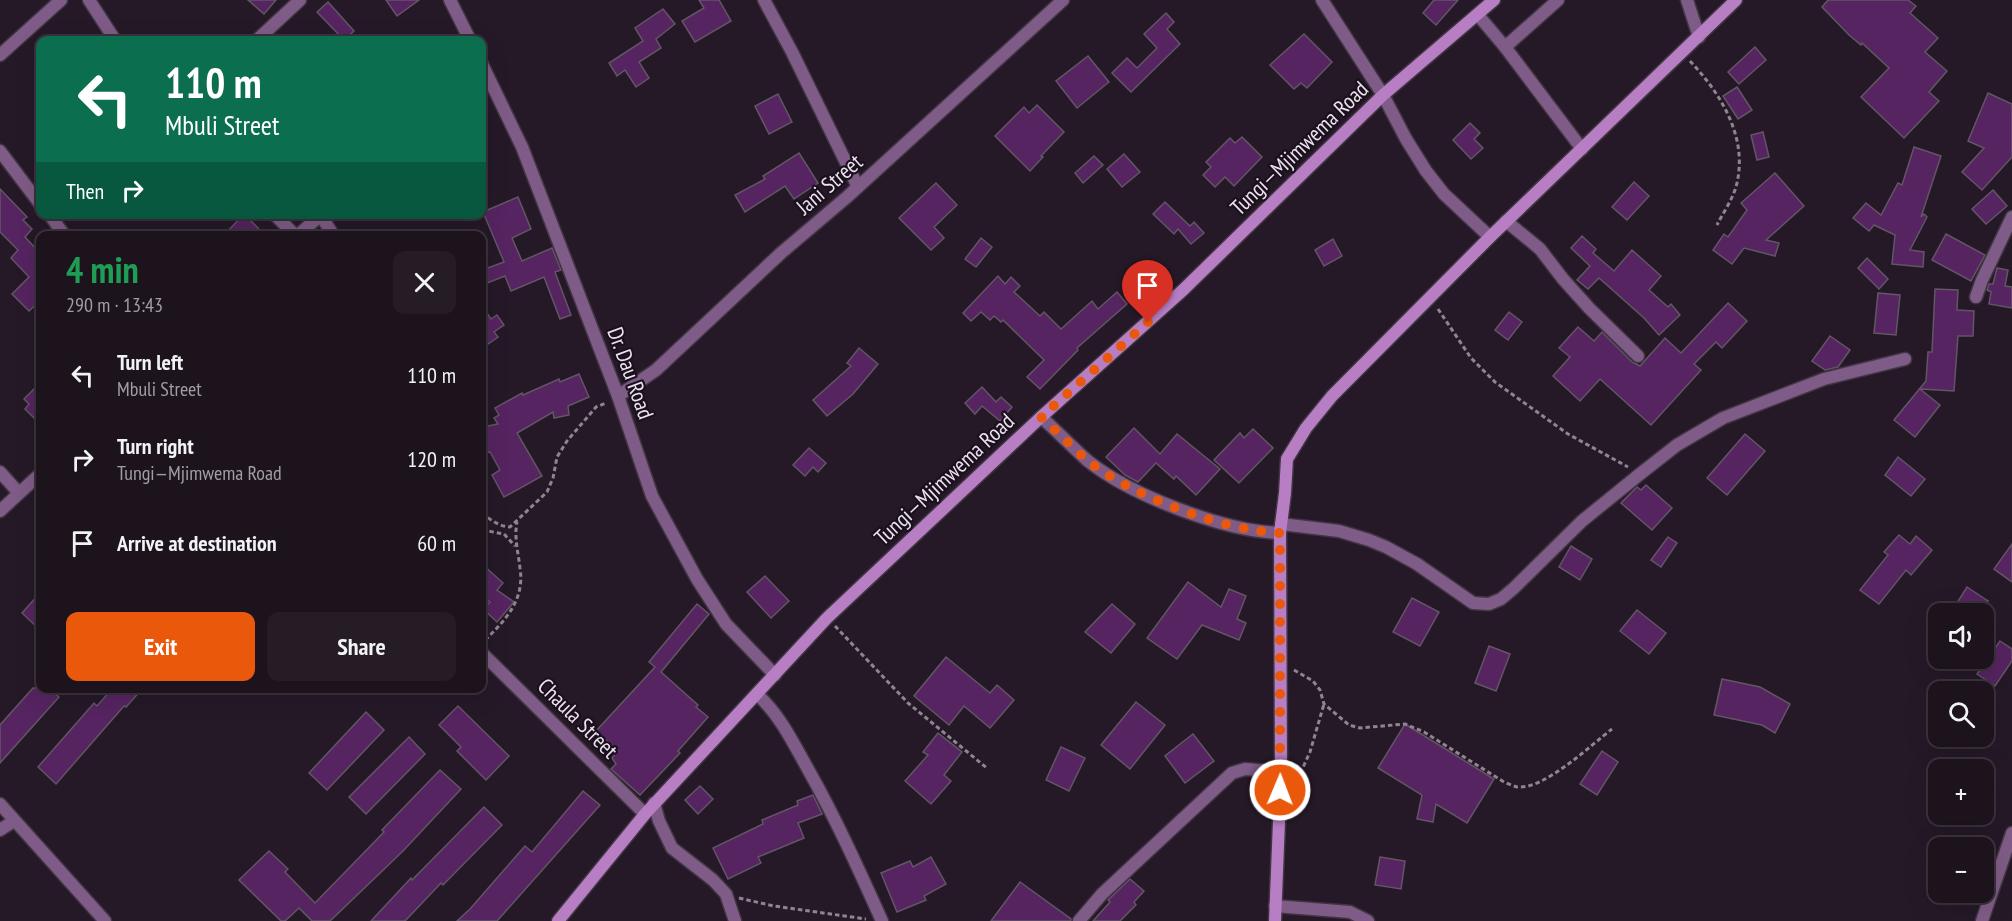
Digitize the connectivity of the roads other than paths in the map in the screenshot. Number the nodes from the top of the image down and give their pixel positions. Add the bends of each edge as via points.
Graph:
1 (61, 0) edge
2 (89, 0) edge
3 (300, 0) edge
4 (450, 0) edge
5 (764, 0) edge
6 (1322, 0) edge
7 (1494, 0) edge
8 (1558, 0) edge
9 (1687, 0) edge
10 (1736, 0) edge
11 (1057, 2) edge
12 (1478, 15) junction
13 (112, 36) edge
14 (261, 36) edge
15 (468, 36) edge
16 (1699, 37) junction
17 (1505, 47) junction
18 (0, 55) edge
19 (486, 72) edge
20 (1383, 94) junction
21 (1582, 149) junction
22 (0, 151) edge
23 (858, 187) junction
24 (36, 199) edge
25 (2012, 217) edge
26 (279, 219) edge
27 (317, 219) edge
28 (1506, 220) junction
29 (292, 231) edge
30 (303, 231) edge
31 (1490, 237) junction
32 (1976, 297) dead end
33 (1638, 356) dead end
34 (1905, 359) dead end
35 (619, 399) junction
36 (1041, 417) junction
37 (0, 472) edge
38 (36, 478) edge
39 (19, 493) junction
40 (0, 511) edge
41 (1281, 529) junction
42 (486, 657) edge
43 (775, 675) junction
44 (757, 694) junction
45 (1281, 772) junction
46 (654, 803) junction
47 (0, 804) edge
48 (645, 814) junction
49 (14, 821) junction
50 (0, 830) edge
51 (2012, 833) edge
52 (1275, 906) junction
53 (876, 920) edge
54 (105, 921) edge
55 (558, 921) edge
56 (735, 921) edge
57 (1079, 921) edge
58 (1275, 921) edge
59 (1368, 921) edge
60 (1982, 921) edge

1 - 18 street
2 - 13 street
3 - 14 street
4 - 15 street
5 - 23 street
6 - 20 street
7 - 12 street, Tungi—Mjimwema Road
8 - 17 street
9 - 16 street
10 - 16 street
11 - 23 street, Jani Street
12 - 17 street
12 - 20 street, Tungi—Mjimwema Road
16 - 21 street
17 - 21 street
19 - 35 street, Dr. Dau Road via 522,147
20 - 31 street via 1426,171 1444,194
20 - 36 street, Tungi—Mjimwema Road via 1183,290
21 - 28 street
22 - 24 street
23 - 35 street, Jani Street
25 - 32 street
26 - 29 street
27 - 30 street
28 - 31 street
28 - 33 street via 1540,249 1589,308
31 - 41 street via 1332,396 1306,428 1287,459
34 - 41 street via 1824,379 1723,418 1677,445 1582,521 1514,588 1490,604 1473,603 1417,564 1369,540 1339,531
35 - 43 street, Dr. Dau Road via 652,496 697,579 726,624
36 - 41 street via 1089,461 1123,484 1220,523 1260,533
36 - 43 street, Tungi—Mjimwema Road via 828,618
37 - 39 street
38 - 39 street
39 - 40 street
41 - 45 street
42 - 48 street, Chaula Street
43 - 44 street, Tungi—Mjimwema Road
44 - 46 street, Tungi—Mjimwema Road
44 - 53 street via 785,726 826,801
45 - 52 street
45 - 57 street via 1245,769 1232,773 1102,894
46 - 48 street, Tungi—Mjimwema Road
46 - 56 street via 672,848 726,894
47 - 49 street
48 - 55 street, Tungi—Mjimwema Road
49 - 50 street
49 - 54 street
51 - 60 street
52 - 58 street
52 - 59 street via 1350,912

